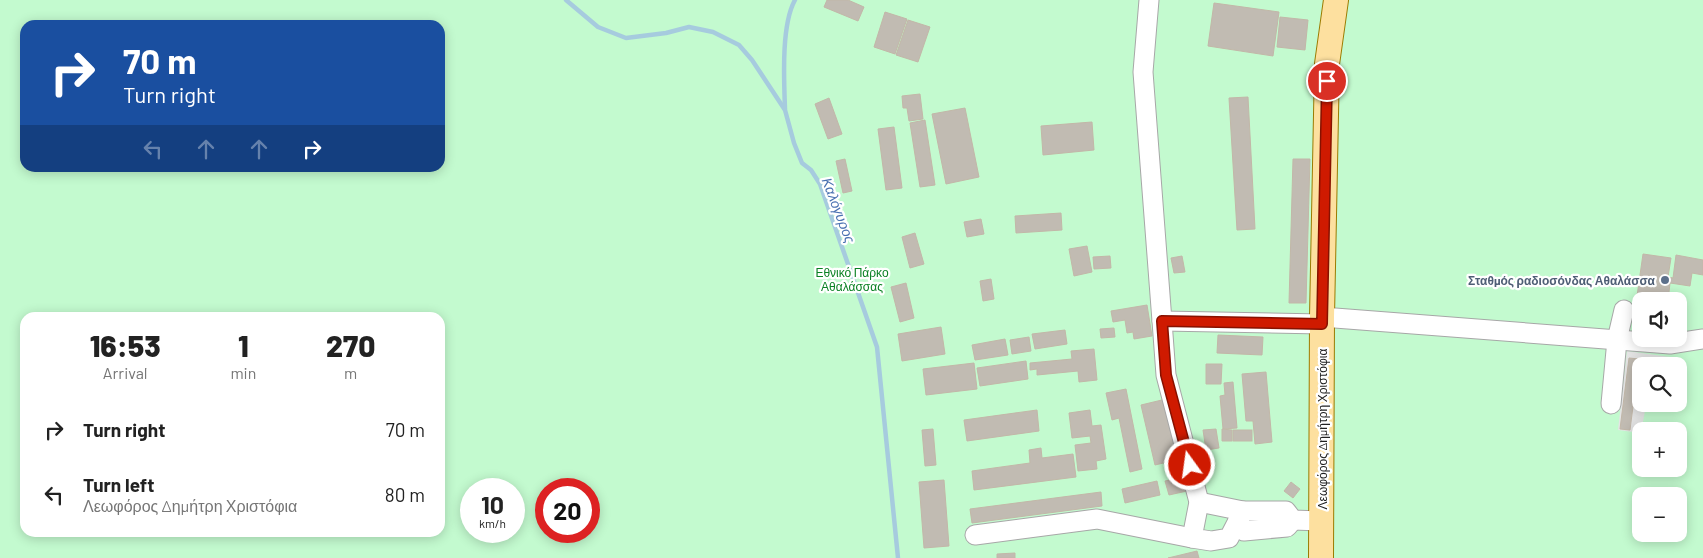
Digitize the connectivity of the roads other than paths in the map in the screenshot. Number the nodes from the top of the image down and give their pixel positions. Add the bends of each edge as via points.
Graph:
1 (1149, 0) edge
2 (1336, 0) edge
3 (1624, 310) dead end
4 (1322, 320) junction
5 (1162, 321) junction
6 (1703, 339) edge
7 (1617, 340) junction
8 (1612, 404) dead end
9 (1199, 502) junction
10 (1240, 515) junction
11 (1321, 521) junction
12 (975, 535) dead end
13 (1192, 538) junction
14 (1321, 558) edge

1 - 5 lane via 1143,72
2 - 4 main road, Λεωφόρος Δημήτρη Χριστόφια via 1327,64
3 - 7 lane
4 - 5 lane
4 - 7 lane
4 - 11 main road, Λεωφόρος Δημήτρη Χριστόφια
5 - 9 lane via 1166,375
6 - 7 lane via 1670,344
7 - 8 lane
9 - 10 lane
9 - 13 lane
10 - 11 lane via 1244,531 1287,527 1294,520
10 - 13 lane via 1229,538 1211,541
11 - 14 main road, Λεωφόρος Δημήτρη Χριστόφια
12 - 13 lane via 1097,519

